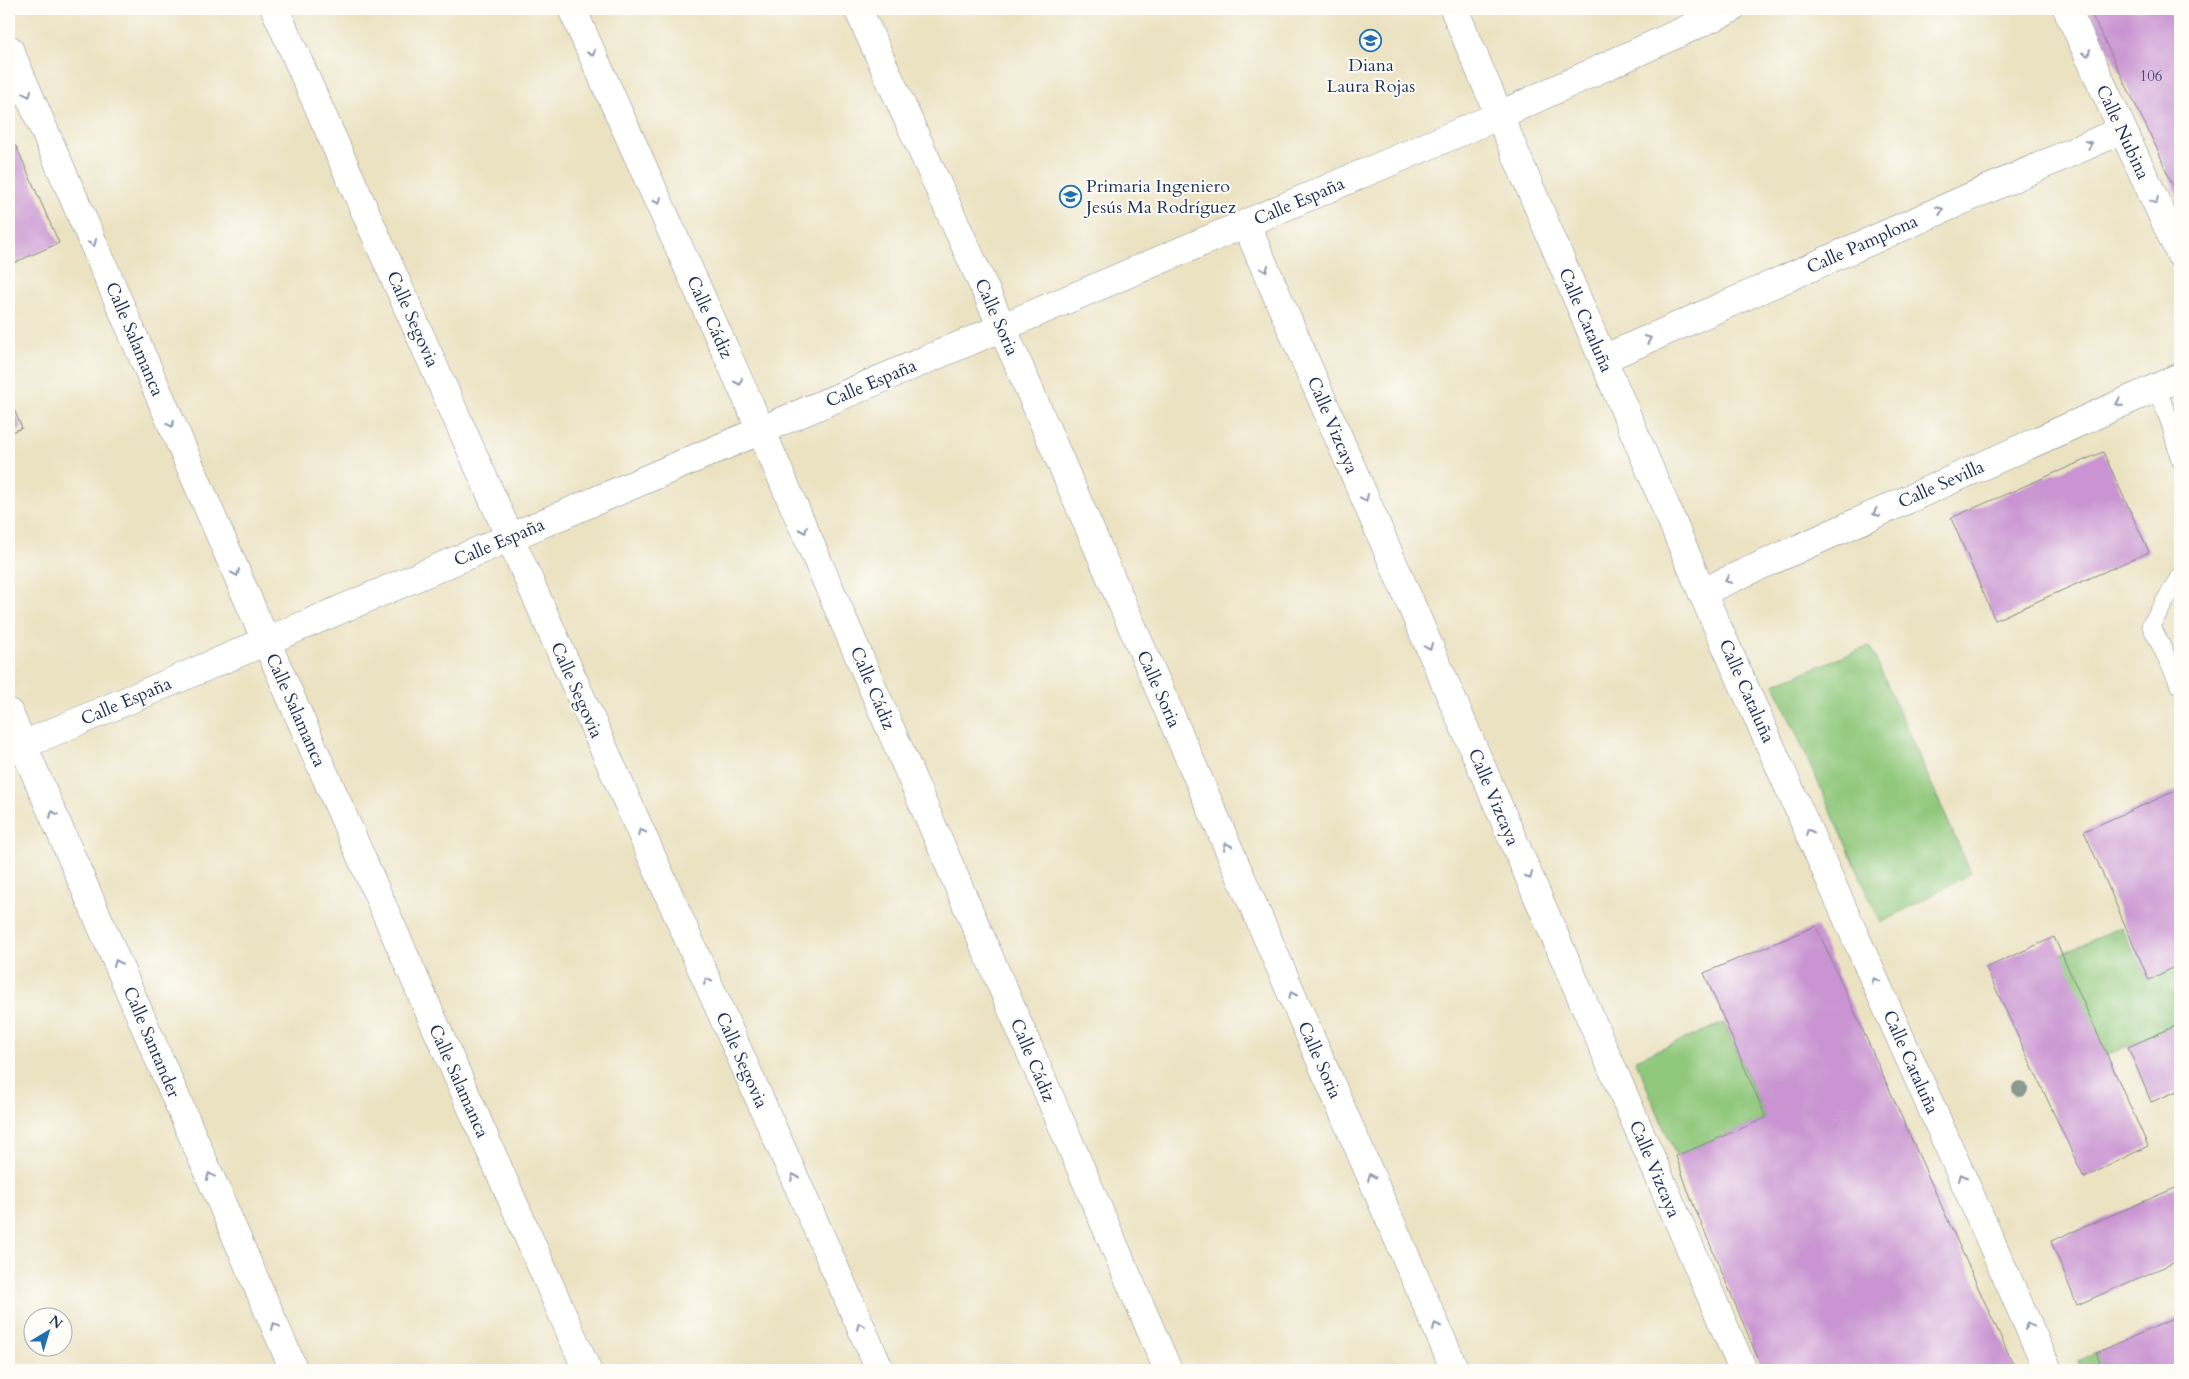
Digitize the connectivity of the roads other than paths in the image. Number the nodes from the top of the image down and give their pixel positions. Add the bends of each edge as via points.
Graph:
1 (275, 9) edge
2 (572, 9) edge
3 (858, 9) edge
4 (1454, 9) edge
5 (1731, 9) edge
6 (2067, 9) edge
7 (9, 49) edge
8 (1500, 116) junction
9 (2122, 130) junction
10 (1246, 224) junction
11 (2180, 254) edge
12 (1002, 327) junction
13 (1603, 359) junction
14 (2168, 382) edge
15 (761, 430) junction
16 (2180, 459) edge
17 (510, 538) junction
18 (2180, 576) edge
19 (1702, 592) junction
20 (266, 641) junction
21 (2180, 686) edge
22 (9, 713) edge
23 (16, 748) edge
24 (294, 1370) edge
25 (587, 1370) edge
26 (880, 1370) edge
27 (1168, 1370) edge
28 (1456, 1370) edge
29 (1743, 1370) edge
30 (2048, 1370) edge

1 - 17 street, Calle Segovia
2 -> 15 street, Calle Cádiz
3 - 12 street, Calle Soria
4 - 8 street, Calle Cataluña
5 - 8 street, Calle España
6 -> 9 street, Calle Nubina
7 -> 20 street, Calle Salamanca
8 - 10 street, Calle España
8 - 13 street, Calle Cataluña
9 -> 11 street, Calle Nubina
13 -> 9 street, Calle Pamplona
10 - 12 street, Calle España
10 -> 29 street, Calle Vizcaya
12 - 15 street, Calle España
28 -> 12 street, Calle Soria
13 - 19 street, Calle Cataluña
14 - 16 lane via 2170,422
14 -> 19 street, Calle Sevilla
15 - 17 street, Calle España
15 -> 27 street, Calle Cádiz
17 - 20 street, Calle España
26 -> 17 street, Calle Segovia
18 - 21 lane via 2152,625
30 -> 19 street, Calle Cataluña
20 - 23 street, Calle España
20 - 25 street, Calle Salamanca
22 - 23 street, Calle Santander
24 -> 23 street, Calle Santander

